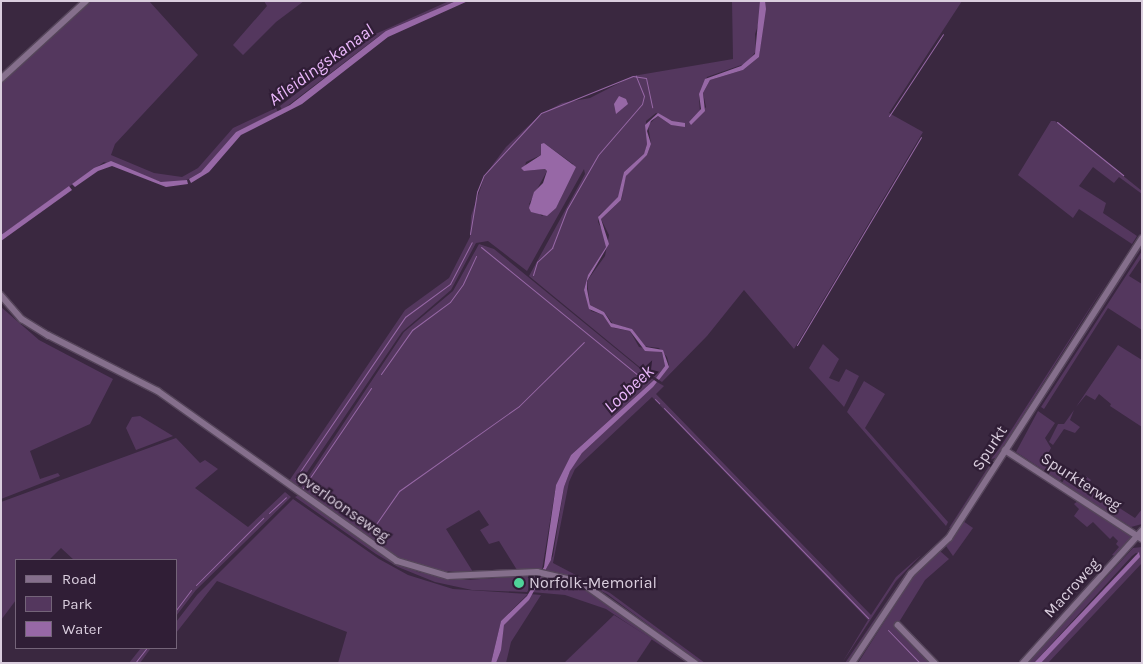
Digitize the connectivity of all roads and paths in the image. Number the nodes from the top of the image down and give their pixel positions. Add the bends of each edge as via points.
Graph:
1 (86, 1) edge
2 (1, 79) edge
3 (1142, 239) edge
4 (1, 294) edge
5 (1005, 450) junction
6 (1141, 535) edge
7 (898, 625) dead end
8 (695, 663) edge
9 (852, 663) edge
10 (935, 663) edge
11 (1023, 663) edge

1 - 2 street
3 - 5 street, Spurkt
4 - 8 street, Overloonseweg via 22,319 158,391 397,561 448,576 537,572 596,590
5 - 6 street, Spurkterweg
5 - 9 street, Spurkt via 949,538 911,574
6 - 11 street, Macroweg
7 - 10 street

